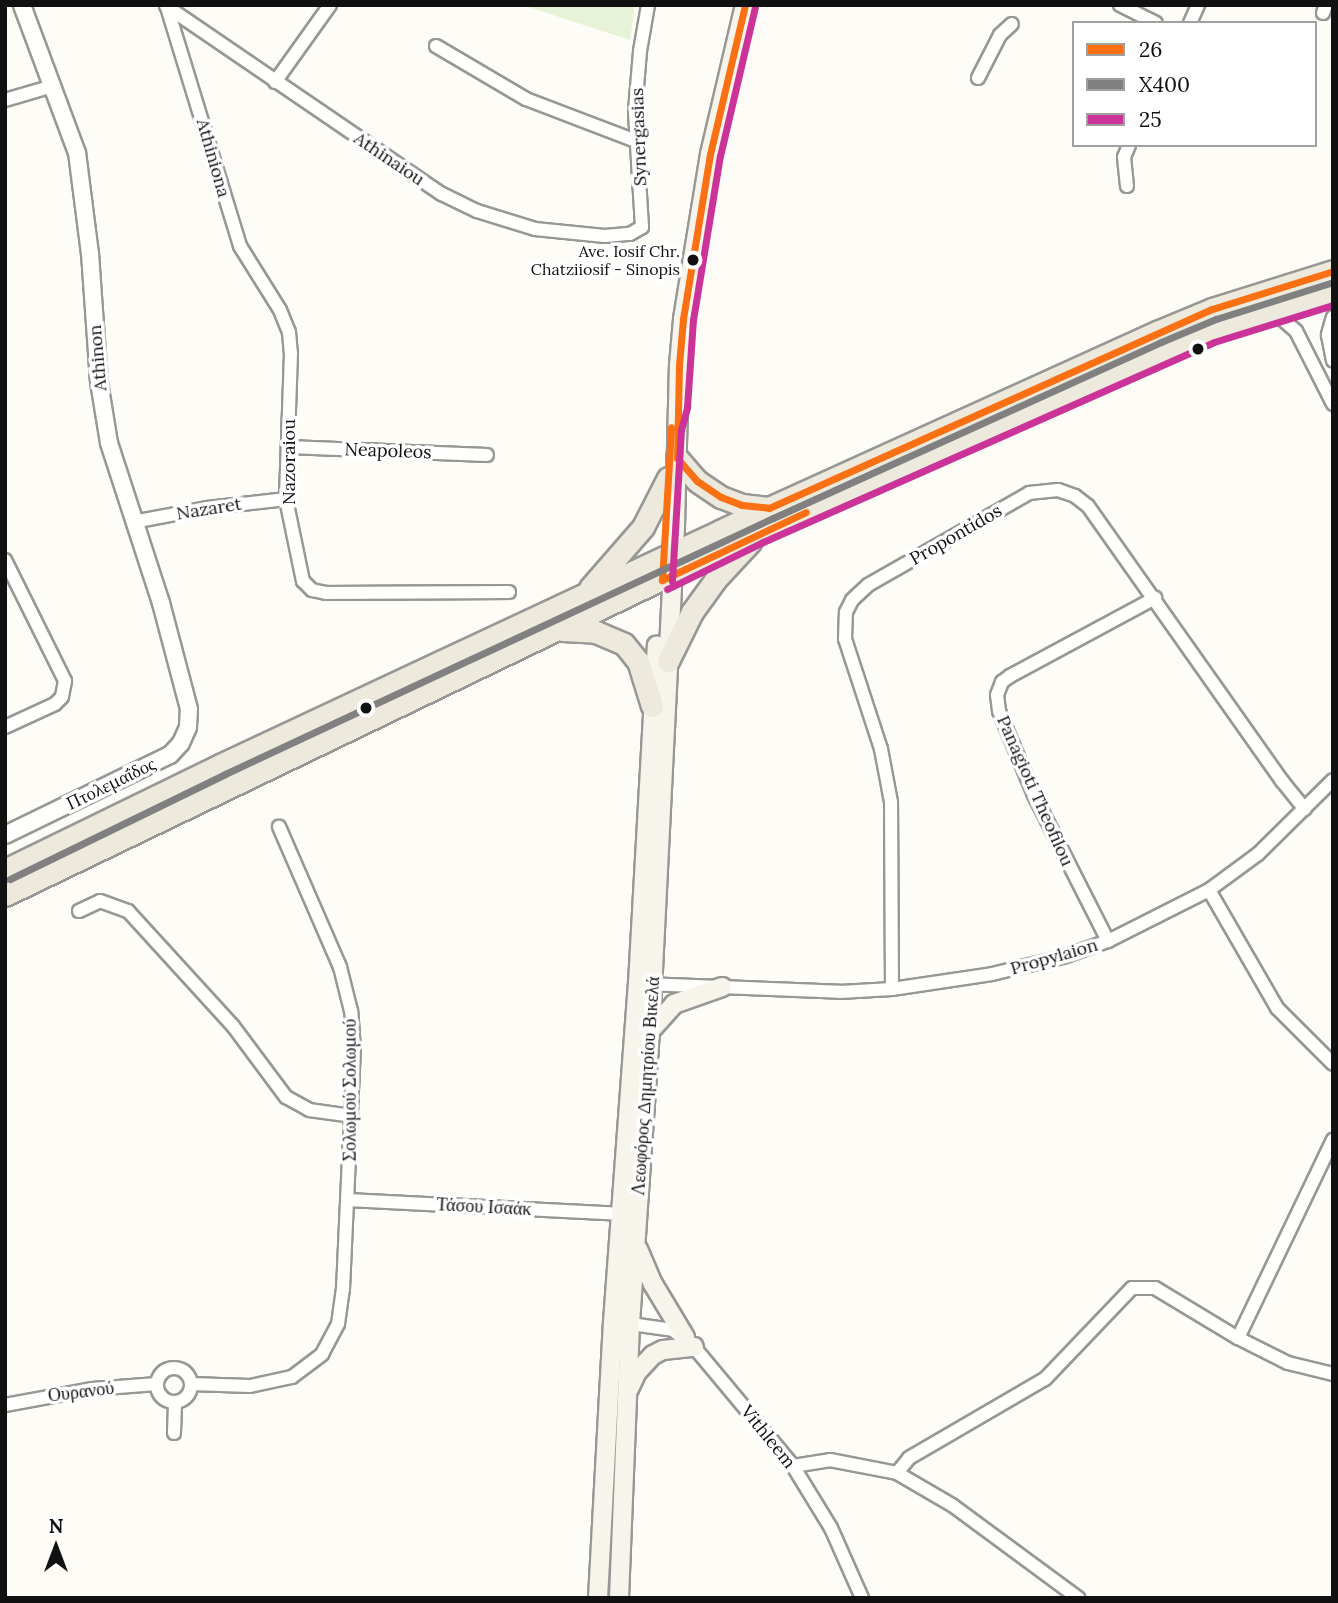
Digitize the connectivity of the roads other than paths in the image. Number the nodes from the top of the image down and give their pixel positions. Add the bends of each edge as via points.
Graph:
1 (22, 5) edge
2 (330, 5) edge
3 (648, 5) edge
4 (745, 5) edge
5 (1120, 5) edge
6 (1198, 5) edge
7 (166, 6) edge
8 (1152, 21) edge
9 (1190, 21) edge
10 (1012, 24) dead end
11 (436, 46) dead end
12 (978, 78) dead end
13 (275, 82) junction
14 (53, 86) junction
15 (5, 100) edge
16 (636, 141) junction
17 (1128, 147) edge
18 (1127, 186) dead end
19 (642, 227) joint
20 (1333, 271) edge
21 (1333, 294) edge
22 (275, 302) joint
23 (1266, 312) junction
24 (1333, 317) edge
25 (1333, 361) edge
26 (1333, 404) edge
27 (677, 406) junction
28 (288, 447) junction
29 (487, 455) dead end
30 (677, 458) junction
31 (668, 478) junction
32 (286, 499) junction
33 (769, 508) junction
34 (133, 522) junction
35 (759, 532) junction
36 (5, 560) edge
37 (668, 567) junction
38 (509, 592) dead end
39 (581, 598) junction
40 (1155, 598) junction
41 (558, 630) junction
42 (667, 660) junction
43 (652, 706) junction
44 (189, 709) joint
45 (5, 727) edge
46 (1333, 780) edge
47 (1305, 809) junction
48 (279, 827) dead end
49 (5, 835) edge
50 (5, 870) edge
51 (1209, 890) junction
52 (5, 895) edge
53 (79, 911) dead end
54 (1108, 941) junction
55 (645, 984) junction
56 (722, 987) junction
57 (892, 989) junction
58 (650, 1031) junction
59 (1333, 1064) edge
60 (352, 1116) junction
61 (1333, 1140) edge
62 (349, 1199) junction
63 (628, 1214) junction
64 (635, 1243) junction
65 (621, 1323) junction
66 (1238, 1338) junction
67 (690, 1342) junction
68 (1333, 1374) edge
69 (157, 1384) junction
70 (191, 1384) junction
71 (628, 1393) junction
72 (174, 1402) junction
73 (5, 1405) edge
74 (174, 1433) dead end
75 (793, 1466) junction
76 (897, 1474) junction
77 (598, 1598) edge
78 (620, 1598) edge
79 (862, 1598) edge
80 (1078, 1598) edge

1 - 14 street, Athinon
2 - 13 street
3 - 16 street, Synergasias via 637,79
4 - 27 main road via 696,233
5 - 8 street
6 - 9 street
7 - 13 street, Athinaiou
7 - 22 street, Athiniona via 240,246
10 - 12 street via 1000,35
11 - 16 street via 526,99
13 - 19 street, Athinaiou via 422,182 477,211 535,229 577,235 620,236
14 - 15 street
14 - 34 street, Athinon via 77,153 99,382 110,443
16 - 19 street, Synergasias
17 - 18 street via 1124,157
20 - 33 main road via 1201,313
21 - 23 main road
22 - 28 street, Nazoraiou via 291,345
23 - 26 street via 1296,331
23 - 35 main road via 1210,332
24 - 25 street via 1328,335
27 - 30 main road
27 - 31 main road
28 - 29 street, Neapoleos
28 - 32 street, Nazoraiou
30 - 33 main road via 697,481 721,497
30 - 37 main road
31 - 37 main road
31 - 39 main road via 638,533
32 - 34 street, Nazaret
32 - 38 street, Nazoraiou via 301,574 312,590
33 - 37 main road
34 - 44 street, Athinon via 161,603
35 - 37 main road
35 - 42 main road via 699,601
36 - 45 street via 65,681 62,697 55,704
37 - 39 main road
37 - 41 main road
37 - 42 main road, Λεωφόρος Δημητρίου Βικελά
37 - 43 main road, Λεωφόρος Δημητρίου Βικελά
39 - 50 main road
40 - 47 street, Propontidos
40 - 54 street, Panagioti Theofilou via 1010,676 997,695 999,711 1034,795
40 - 57 street, Propontidos via 1088,506 1069,493 1049,489 1022,497 868,585 852,600 845,639 881,749 891,802
41 - 43 main road via 596,632 624,643 641,667
41 - 52 main road
42 - 55 main road, Λεωφόρος Δημητρίου Βικελά
43 - 55 main road, Λεωφόρος Δημητρίου Βικελά
44 - 49 street, Πτολεμαΐδος via 188,727 170,755
46 - 47 street, Propylaion
47 - 51 street, Propylaion via 1258,854
48 - 60 street, Σολωμού Σολωμού via 340,967 351,1011
51 - 54 street, Propylaion
51 - 59 street via 1278,1009
53 - 60 street via 100,901 128,911 233,1026 286,1097 309,1110
54 - 57 street, Propylaion via 992,974
55 - 56 street, Propylaion
55 - 58 main road, Λεωφόρος Δημητρίου Βικελά
55 - 63 main road, Λεωφόρος Δημητρίου Βικελά
56 - 57 street, Propylaion via 840,992
56 - 58 main road via 674,1004
58 - 63 main road, Λεωφόρος Δημητρίου Βικελά
60 - 62 street, Σολωμού Σολωμού
61 - 66 street
62 - 63 street, Τάσου Ισαάκ
62 - 70 street, Σολωμού Σολωμού via 338,1324 322,1354 292,1377 250,1386
63 - 64 main road, Λεωφόρος Δημητρίου Βικελά
63 - 65 main road, Λεωφόρος Δημητρίου Βικελά
64 - 65 main road, Λεωφόρος Δημητρίου Βικελά
64 - 67 main road via 653,1284
65 - 67 street via 662,1328
65 - 71 main road, Λεωφόρος Δημητρίου Βικελά
65 - 77 main road, Λεωφόρος Δημητρίου Βικελά
66 - 68 street via 1287,1363
66 - 76 street via 1155,1288 1132,1288 1045,1379 909,1458
67 - 71 main road via 653,1355 637,1372
67 - 75 street, Vithleem
69 - 70 street via 162,1373 174,1367 186,1373
69 - 72 street via 162,1397
69 - 73 street, Ουρανού via 92,1389
70 - 72 street via 187,1396
71 - 78 main road, Λεωφόρος Δημητρίου Βικελά
72 - 74 street
75 - 76 street via 830,1460
75 - 79 street, Vithleem via 831,1528
76 - 80 street via 952,1506

